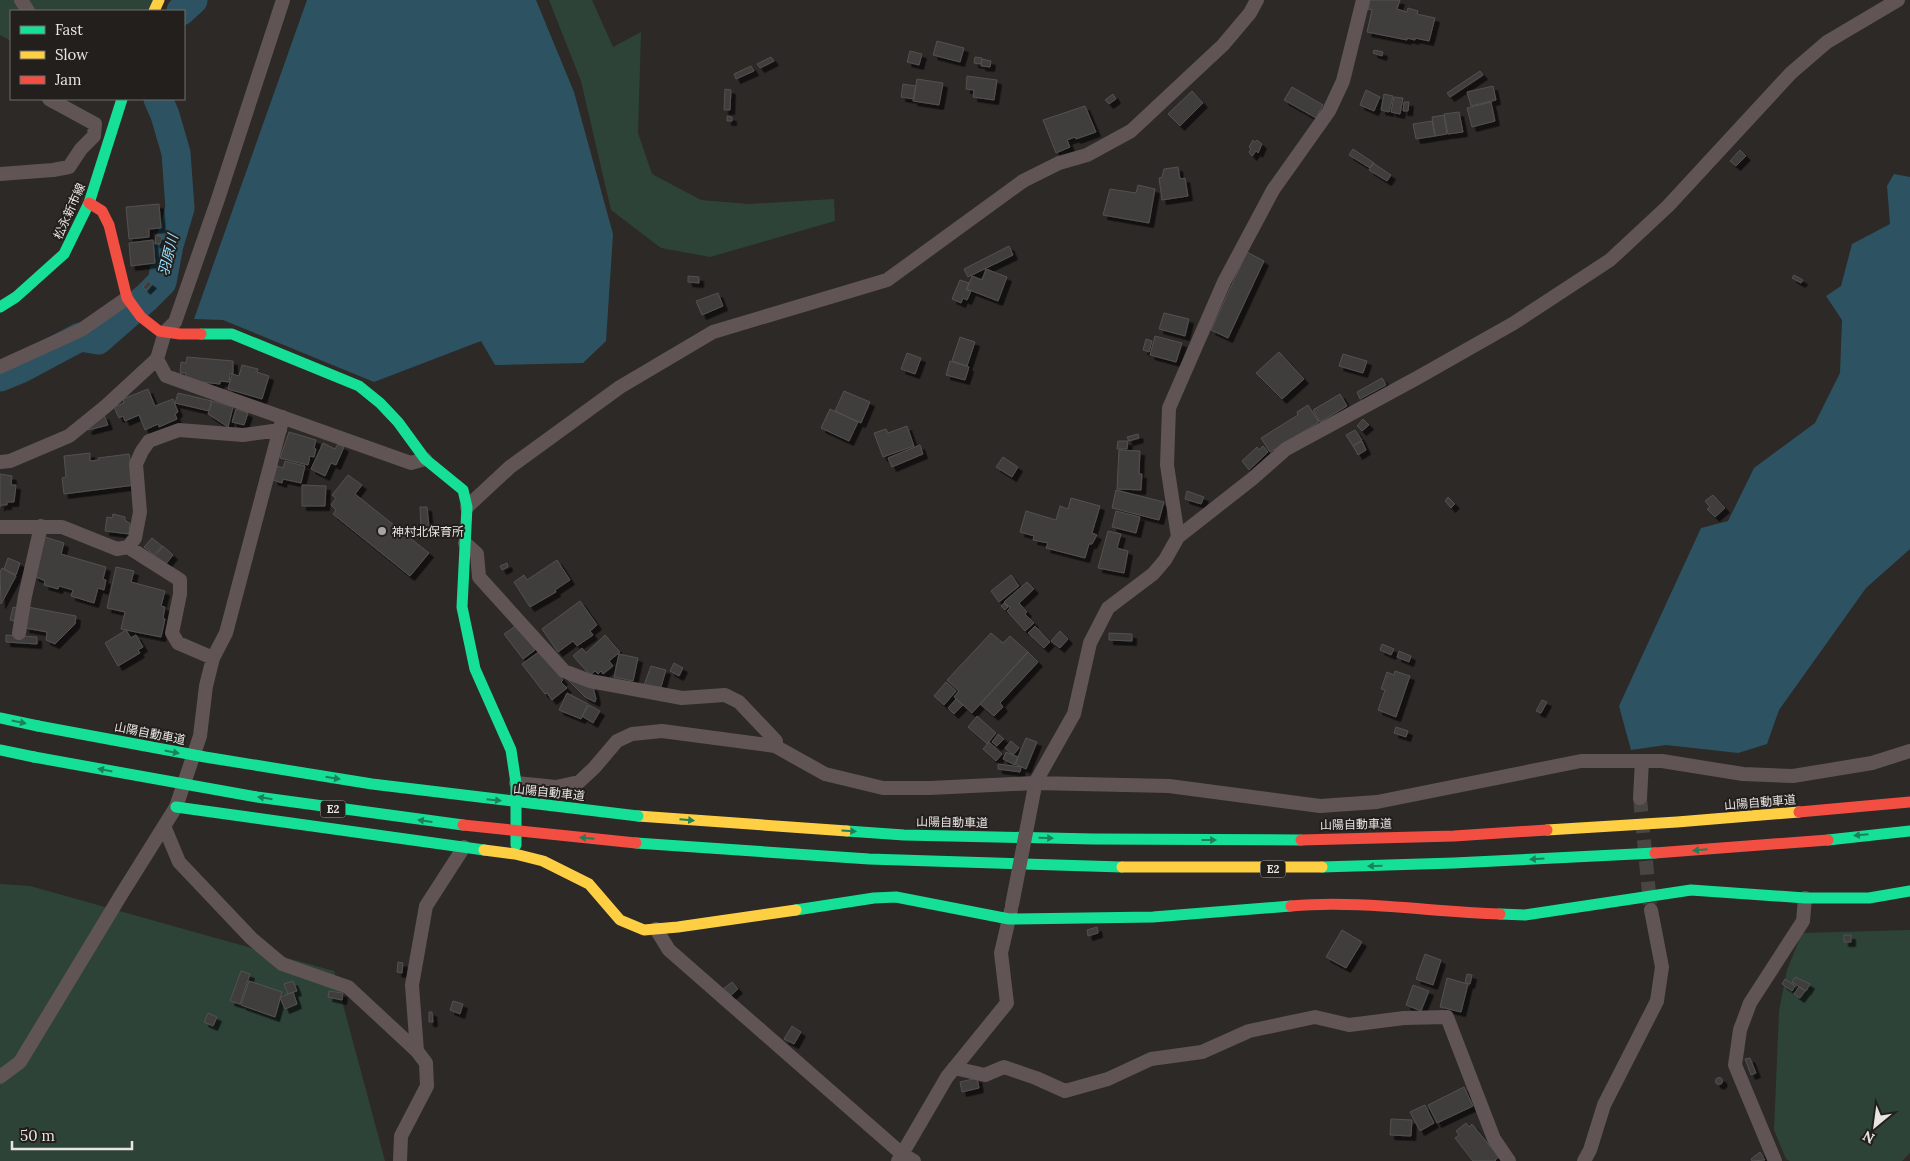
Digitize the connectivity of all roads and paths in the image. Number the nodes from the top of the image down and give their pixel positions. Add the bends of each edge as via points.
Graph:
1 (283, 0) edge
2 (1257, 0) edge
3 (1363, 0) edge
4 (1898, 0) edge
5 (51, 100) edge
6 (122, 100) edge
7 (0, 174) edge
8 (89, 203) junction
9 (127, 298) junction
10 (0, 307) edge
11 (165, 332) junction
12 (157, 359) junction
13 (0, 367) edge
14 (282, 423) junction
15 (425, 459) junction
16 (0, 462) edge
17 (467, 507) junction
18 (41, 526) junction
19 (0, 527) edge
20 (1178, 537) junction
21 (465, 543) junction
22 (128, 547) junction
23 (19, 633) dead end
24 (213, 658) junction
25 (0, 718) edge
26 (775, 746) junction
27 (0, 750) edge
28 (1910, 751) edge
29 (1642, 761) junction
30 (516, 782) junction
31 (1034, 787) junction
32 (1640, 798) tunnel mouth
33 (1910, 802) edge
34 (176, 807) junction
35 (164, 826) junction
36 (1910, 830) edge
37 (464, 847) junction
38 (516, 854) junction
39 (1910, 891) edge
40 (1805, 898) junction
41 (1650, 910) tunnel mouth
42 (1009, 919) junction
43 (656, 929) junction
44 (417, 1051) junction
45 (954, 1068) junction
46 (0, 1076) edge
47 (905, 1159) edge
48 (400, 1161) edge
49 (1509, 1161) edge
50 (1584, 1161) edge
51 (1774, 1161) edge

1 - 11 street via 194,270 175,322
2 - 17 street via 1223,45 1131,131 1087,155 1059,163 1024,181 887,280 713,332 620,388 510,467
3 - 20 street via 1343,81 1330,111 1273,190 1224,282 1169,408 1167,465
4 - 20 street via 1827,42 1791,73 1668,206 1610,260 1514,323 1286,449
5 - 7 street via 96,124 94,136 69,166
6 - 8 main road, 松永新市線
8 - 9 main road via 102,211 109,225
8 - 10 main road, 松永新市線 via 64,254 16,297
9 - 11 main road via 141,317
9 - 13 street via 81,330
11 - 12 street
11 - 15 main road via 232,334 359,386 398,422
12 - 14 street via 166,376
12 - 16 street via 69,436
14 - 15 street via 411,463
14 - 22 street via 243,435 179,430 149,441 136,464 140,512 136,538
14 - 24 street via 226,633
15 - 17 main road via 463,490
17 - 21 main road
18 - 19 street
18 - 22 street via 62,527 117,549
18 - 23 street
20 - 31 street via 1165,560 1152,574 1108,608 1090,643 1074,714
21 - 26 street via 476,554 479,577 564,671 590,681 682,698 725,695 739,702 776,740
21 - 30 main road via 462,607 475,669 511,750
22 - 24 street via 180,580 172,633 178,643
24 - 34 street via 200,736
25 -> 33 main road, 山陽自動車道, bridge via 184,754 483,799 638,816 904,834 1261,841 1464,835 1677,822
26 - 30 street via 662,731 632,734 616,741 579,782 556,787
26 - 31 street via 825,774 883,788
36 -> 27 main road, E2, bridge via 1678,852 1456,864 1262,869 903,862 766,854 480,828 188,786
28 - 29 street via 1872,763 1793,776 1743,774 1662,761
29 - 31 street via 1581,761 1377,802 1320,806 1168,786
29 - 32 street
30 - 38 main road
31 - 42 street, bridge
34 - 35 street
34 - 37 main road
35 - 44 street via 179,862 251,938 282,964 348,987
35 - 46 street via 20,1062
37 - 38 main road
37 - 44 street via 426,906 412,985
38 - 43 main road via 543,861 589,884 620,920 644,930
39 - 40 main road via 1869,898
40 - 42 main road via 1691,890 1525,915 1458,913 1381,905 1300,905 1152,917
40 - 51 street via 1803,920 1750,1003 1740,1030 1735,1066
41 - 50 street via 1662,967 1657,1001 1604,1105
42 - 43 main road via 896,898 874,898
42 - 45 street via 1001,953 1007,1003
43 - 47 street via 669,950
44 - 48 street via 426,1063 427,1086 401,1136
45 - 47 street via 946,1077
45 - 49 street via 985,1075 1004,1067 1065,1091 1108,1079 1152,1059 1202,1052 1249,1032 1315,1017 1349,1025 1404,1018 1447,1017 1494,1139

